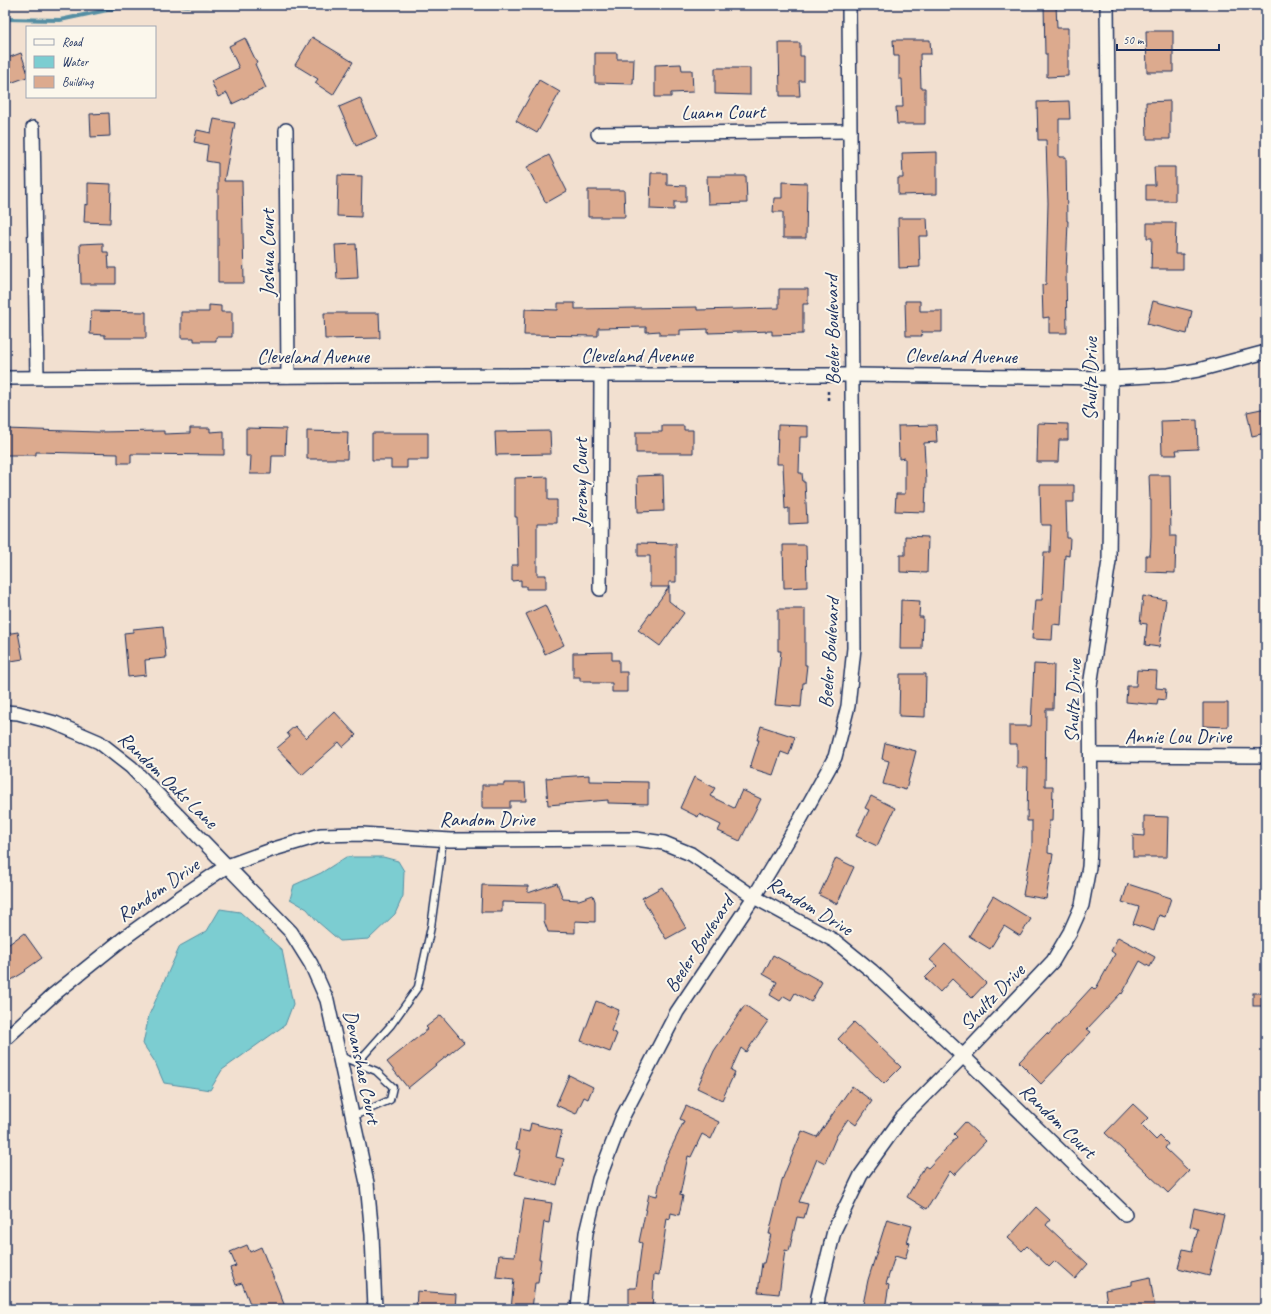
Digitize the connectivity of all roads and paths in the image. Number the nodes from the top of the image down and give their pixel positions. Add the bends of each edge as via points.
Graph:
1 (849, 5) edge
2 (1107, 5) edge
3 (33, 128) dead end
4 (286, 130) dead end
5 (850, 131) junction
6 (598, 134) dead end
7 (1266, 352) edge
8 (852, 374) junction
9 (601, 375) junction
10 (288, 376) junction
11 (38, 377) junction
12 (5, 378) edge
13 (1111, 378) junction
14 (600, 589) dead end
15 (5, 712) edge
16 (1091, 755) junction
17 (1266, 756) edge
18 (443, 840) junction
19 (227, 866) junction
20 (754, 896) junction
21 (5, 1039) edge
22 (340, 1056) junction
23 (963, 1056) junction
24 (358, 1063) junction
25 (352, 1116) junction
26 (1125, 1214) dead end
27 (375, 1309) edge
28 (578, 1309) edge
29 (817, 1309) edge

1 - 5 street, Beeler Boulevard
2 - 13 street, Shultz Drive
3 - 11 street
4 - 10 street, Joshua Court
5 - 6 street, Luann Court
5 - 8 street, Beeler Boulevard
7 - 13 street, Cleveland Avenue via 1176,374
8 - 9 street, Cleveland Avenue
8 - 13 street, Cleveland Avenue
8 - 20 street, Beeler Boulevard via 854,648 848,706 835,757
9 - 10 street, Cleveland Avenue
9 - 14 street, Jeremy Court
10 - 11 street, Cleveland Avenue
11 - 12 street, Cleveland Avenue
13 - 16 street, Shultz Drive via 1109,561 1090,686
15 - 19 street, Random Oaks Lane via 55,723 99,742 131,767
16 - 17 street, Annie Lou Drive
16 - 23 street, Shultz Drive via 1092,829 1089,868 1082,905 1053,961
18 - 19 street, Random Drive via 362,834 321,835
18 - 20 street, Random Drive via 636,839 664,843 691,854
18 - 24 lane via 431,927 418,987 391,1025
19 - 21 street, Random Drive via 124,938 53,995
19 - 22 street, Devanshae Court via 291,932 311,964 327,1000
20 - 23 street, Random Drive via 835,941 872,971
20 - 28 street, Beeler Boulevard via 678,1012 622,1118 599,1179 586,1233
22 - 24 lane
22 - 25 street, Devanshae Court
23 - 26 street, Random Court
23 - 29 street, Shultz Drive via 902,1118 860,1175 834,1231
24 - 25 lane via 376,1070 393,1087 390,1100
25 - 27 street, Devanshae Court via 367,1182

